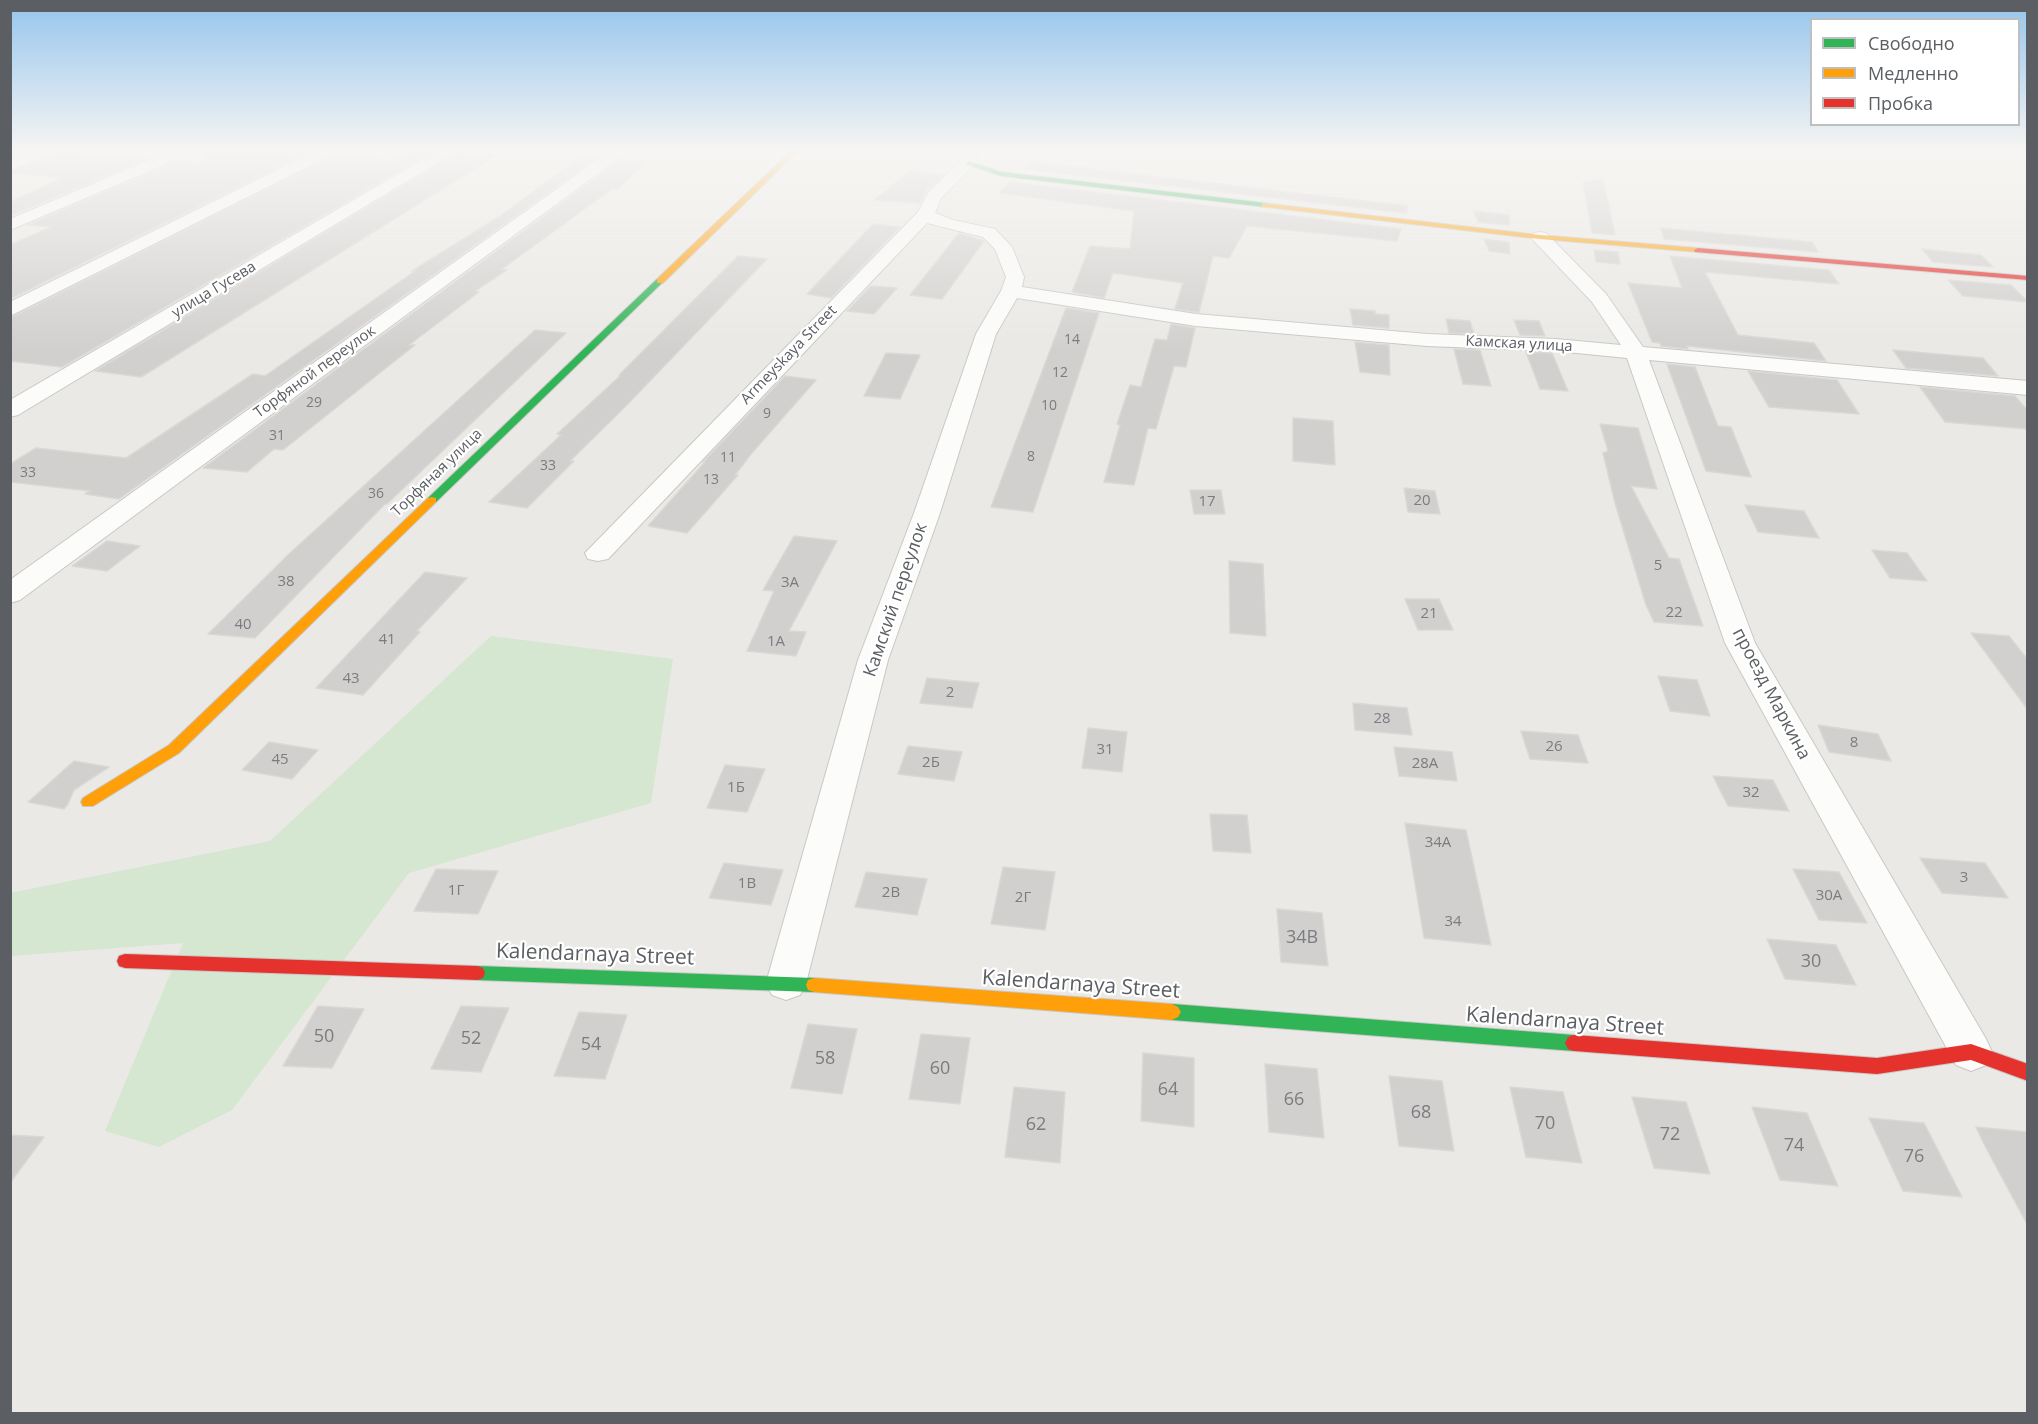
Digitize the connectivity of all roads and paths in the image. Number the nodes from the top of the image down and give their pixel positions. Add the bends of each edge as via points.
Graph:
1 (28, 217) edge
2 (195, 217) edge
3 (337, 217) edge
4 (528, 217) edge
5 (726, 217) edge
6 (923, 217) edge
7 (931, 217) edge
8 (1371, 217) edge
9 (10, 225) edge
10 (1540, 237) junction
11 (2028, 278) edge
12 (1011, 291) junction
13 (10, 310) edge
14 (1636, 352) junction
15 (2028, 388) edge
16 (10, 411) edge
17 (598, 553) dead end
18 (10, 594) edge
19 (88, 802) dead end
20 (125, 961) dead end
21 (786, 983) junction
22 (1971, 1052) junction
23 (2028, 1073) edge

1 - 9 street
2 - 13 street
3 - 16 street, улица Гусева
4 - 18 street, Торфяной переулок
5 - 19 street, Торфяная улица via 174,749
6 - 17 street, Armeyskaya Street
7 - 12 street via 989,233 1003,247 1015,277
8 - 10 street
10 - 11 street
10 - 14 street, проезд Маркина via 1599,298
12 - 14 street, Камская улица via 1196,320 1427,340
12 - 21 street, Камский переулок via 986,334 873,660
14 - 15 street, Камская улица
14 - 22 street, проезд Маркина via 1740,643
20 - 21 street, Kalendarnaya Street
21 - 22 street, Kalendarnaya Street via 1877,1066
22 - 23 street, Kalendarnaya Street

